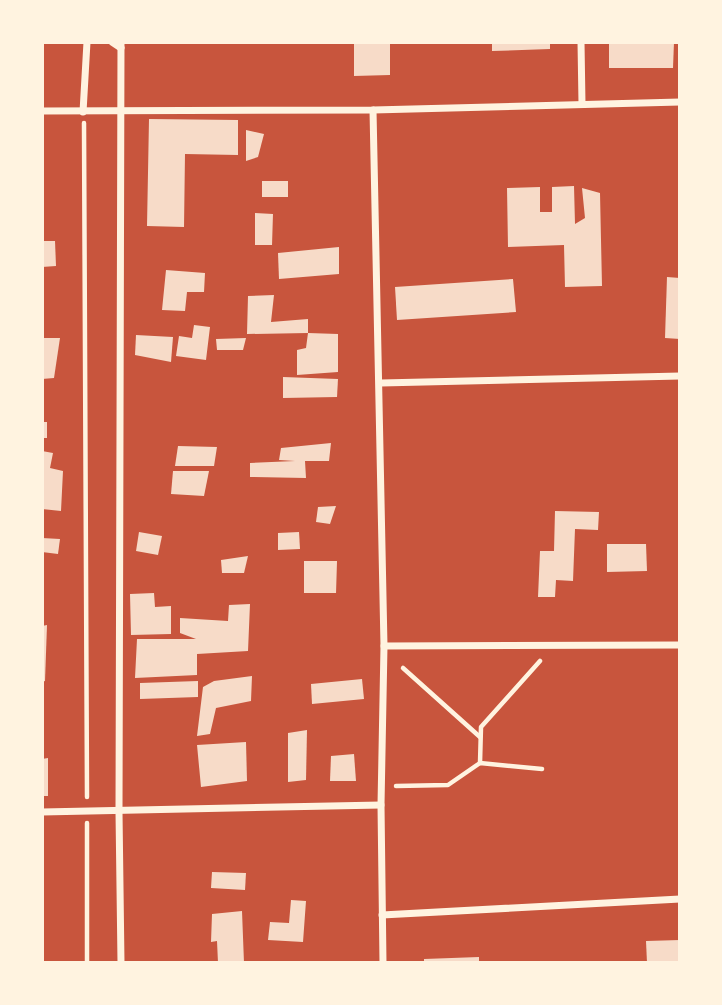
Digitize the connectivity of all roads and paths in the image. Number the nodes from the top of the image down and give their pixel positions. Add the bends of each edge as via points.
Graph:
1 (87, 42) edge
2 (112, 42) edge
3 (581, 42) edge
4 (121, 45) edge
5 (680, 102) edge
6 (582, 104) junction
7 (373, 110) junction
8 (42, 111) edge
9 (83, 112) junction
10 (121, 112) junction
11 (680, 376) edge
12 (381, 383) junction
13 (680, 645) edge
14 (384, 646) junction
15 (542, 658) dead end
16 (403, 668) dead end
17 (481, 737) junction
18 (480, 764) junction
19 (542, 769) dead end
20 (393, 786) dead end
21 (381, 805) junction
22 (42, 812) edge
23 (119, 812) junction
24 (88, 813) junction
25 (680, 899) edge
26 (382, 915) junction
27 (87, 963) edge
28 (121, 963) edge
29 (383, 963) edge

1 - 9 street
2 - 4 street
3 - 6 street
4 - 10 street
5 - 6 street
6 - 7 street
7 - 10 street
7 - 12 street
8 - 9 street
9 - 10 street
9 - 24 path
10 - 23 street
11 - 12 street
12 - 14 street
13 - 14 street
14 - 21 street
15 - 17 path via 481,727
16 - 17 path
17 - 18 path
18 - 19 path
18 - 20 path via 448,785
21 - 23 street
21 - 26 street
22 - 24 street
23 - 24 street
23 - 28 street
24 - 27 path
25 - 26 street
26 - 29 street

